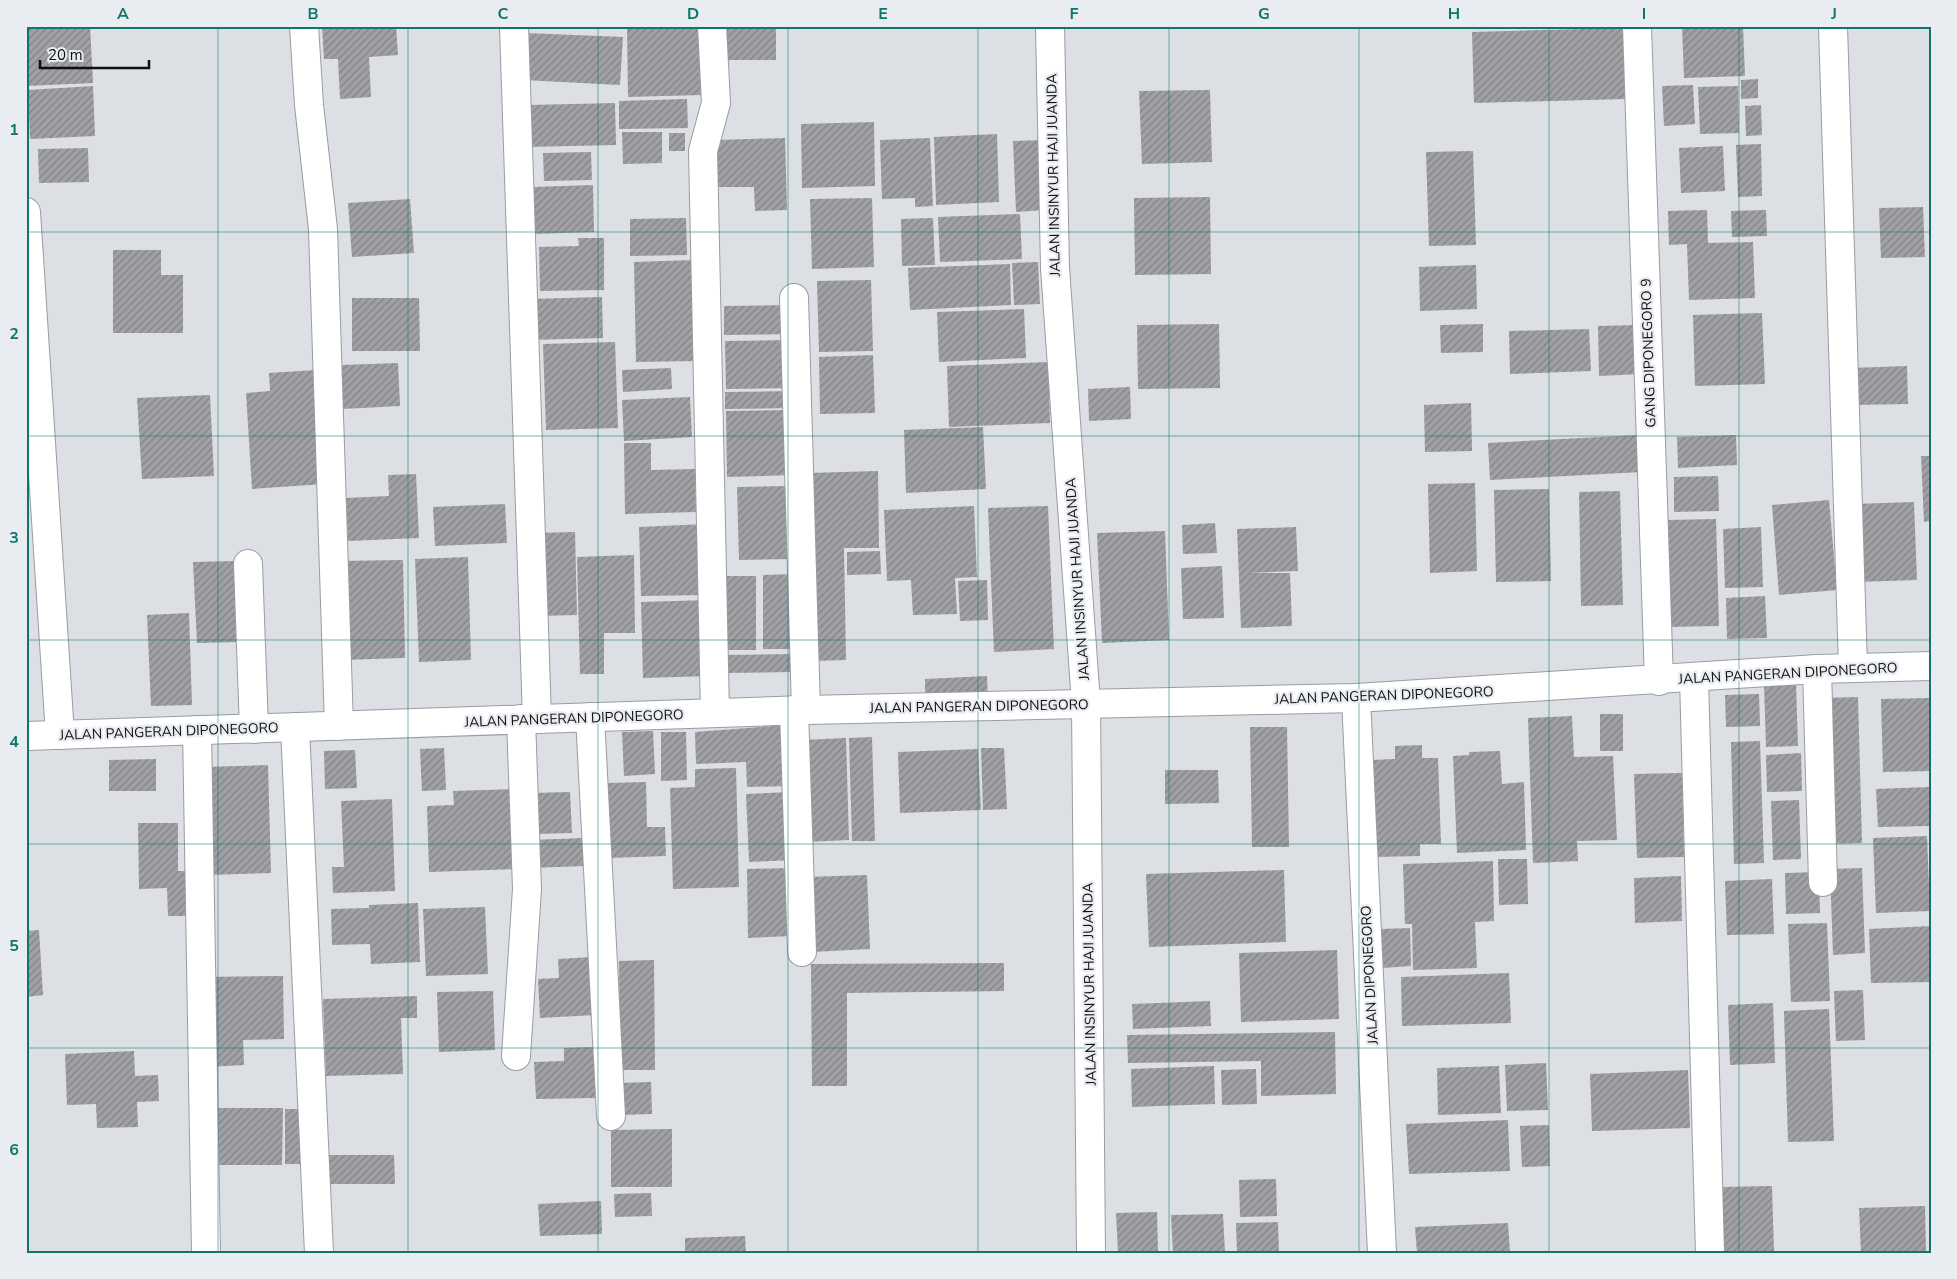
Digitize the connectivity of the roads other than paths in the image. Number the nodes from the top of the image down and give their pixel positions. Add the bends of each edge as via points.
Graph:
1 (304, 26) edge
2 (514, 26) edge
3 (712, 26) edge
4 (1050, 26) edge
5 (1637, 26) edge
6 (1833, 26) edge
7 (26, 212) edge
8 (794, 298) dead end
9 (248, 564) dead end
10 (1931, 666) edge
11 (1853, 667) junction
12 (1817, 669) junction
13 (1694, 678) junction
14 (1660, 681) junction
15 (1356, 698) junction
16 (1086, 703) junction
17 (800, 710) junction
18 (715, 713) junction
19 (590, 717) junction
20 (529, 719) junction
21 (339, 726) junction
22 (295, 727) junction
23 (254, 729) junction
24 (198, 730) junction
25 (60, 735) junction
26 (26, 736) edge
27 (1823, 882) dead end
28 (802, 952) dead end
29 (516, 1056) dead end
30 (611, 1116) dead end
31 (206, 1253) edge
32 (319, 1253) edge
33 (1092, 1253) edge
34 (1382, 1253) edge
35 (1710, 1253) edge

1 - 21 street via 323,230
2 - 20 street
3 - 18 street via 716,103 704,151
4 - 16 street, JALAN INSINYUR HAJI JUANDA via 1055,268
5 - 14 street, GANG DIPONEGORO 9
6 - 11 street
7 - 25 street
8 - 17 street
9 - 23 street
10 - 11 street, JALAN PANGERAN DIPONEGORO
11 - 12 street, JALAN PANGERAN DIPONEGORO
12 - 13 street, JALAN PANGERAN DIPONEGORO
12 - 27 street
13 - 14 street, JALAN PANGERAN DIPONEGORO
13 - 35 street
14 - 15 street, JALAN PANGERAN DIPONEGORO
15 - 16 street, JALAN PANGERAN DIPONEGORO
15 - 34 street, JALAN DIPONEGORO
16 - 17 street, JALAN PANGERAN DIPONEGORO
16 - 33 street, JALAN INSINYUR HAJI JUANDA
17 - 18 street, JALAN PANGERAN DIPONEGORO
17 - 28 street
18 - 19 street, JALAN PANGERAN DIPONEGORO
19 - 20 street, JALAN PANGERAN DIPONEGORO
19 - 30 street
20 - 21 street, JALAN PANGERAN DIPONEGORO
20 - 29 street via 527,889
21 - 22 street, JALAN PANGERAN DIPONEGORO
22 - 23 street, JALAN PANGERAN DIPONEGORO
22 - 32 street
23 - 24 street, JALAN PANGERAN DIPONEGORO
24 - 25 street, JALAN PANGERAN DIPONEGORO
24 - 31 street
25 - 26 street, JALAN PANGERAN DIPONEGORO

